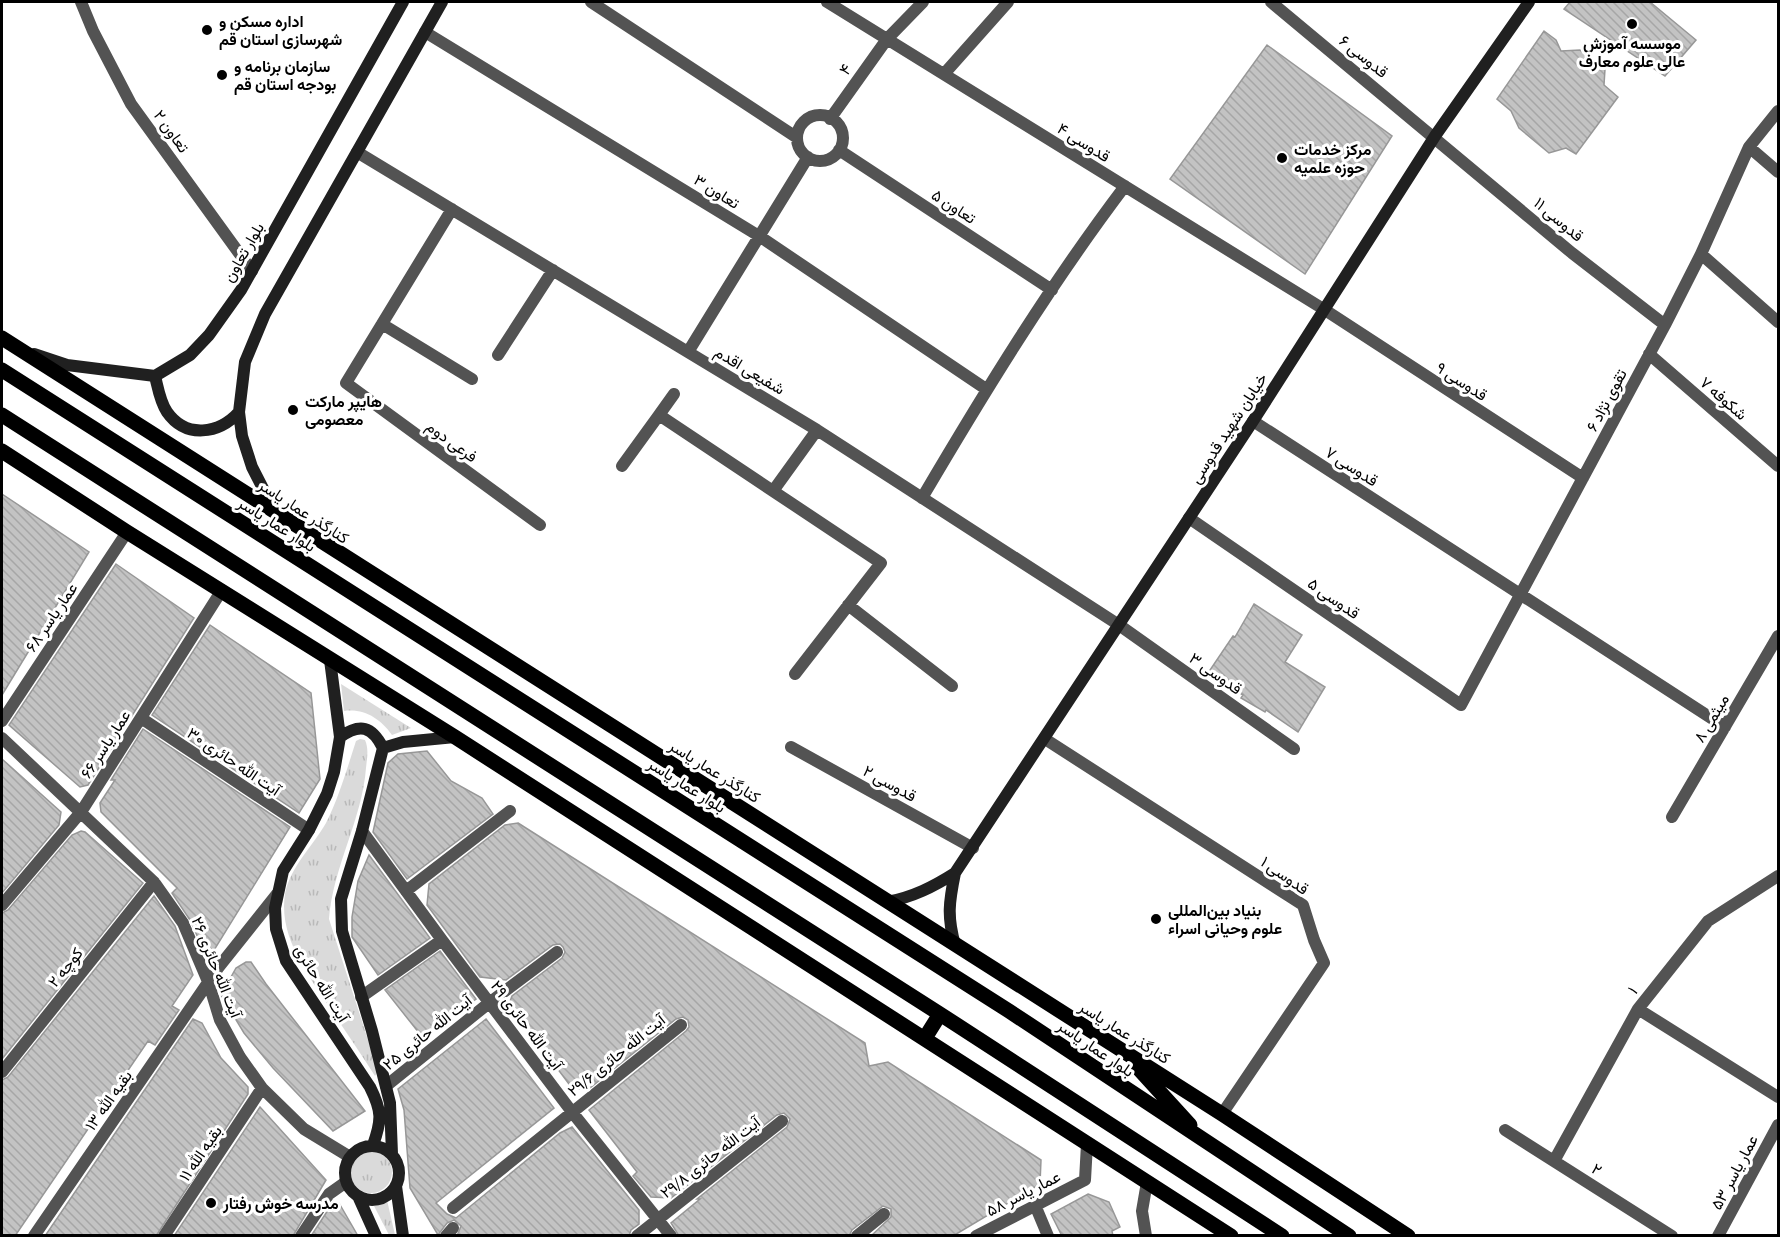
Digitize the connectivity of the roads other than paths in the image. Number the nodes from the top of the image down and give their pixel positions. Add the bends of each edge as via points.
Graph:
1 (81, 2) edge
2 (403, 2) edge
3 (442, 2) edge
4 (591, 2) edge
5 (827, 2) edge
6 (923, 2) edge
7 (1008, 2) edge
8 (1271, 2) edge
9 (1529, 2) edge
10 (425, 32) junction
11 (887, 39) junction
12 (944, 74) junction
13 (1779, 111) edge
14 (830, 119) junction
15 (1435, 136) junction
16 (796, 137) junction
17 (1749, 147) junction
18 (839, 150) junction
19 (357, 152) junction
20 (808, 156) junction
21 (1779, 172) edge
22 (1125, 186) junction
23 (452, 209) junction
24 (759, 236) junction
25 (1701, 254) junction
26 (553, 270) junction
27 (252, 271) junction
28 (1052, 290) junction
29 (1325, 310) junction
30 (1779, 322) edge
31 (382, 324) junction
32 (1665, 325) junction
33 (2, 338) edge
34 (19, 349) junction
35 (688, 352) junction
36 (1649, 354) junction
37 (498, 355) dead end
38 (2, 370) edge
39 (155, 376) junction
40 (472, 379) dead end
41 (987, 389) junction
42 (674, 394) dead end
43 (239, 412) junction
44 (2, 415) edge
45 (659, 415) junction
46 (1253, 421) junction
47 (817, 430) junction
48 (2, 451) edge
49 (622, 466) dead end
50 (1779, 466) edge
51 (1583, 478) junction
52 (773, 492) junction
53 (922, 498) junction
54 (275, 513) junction
55 (1189, 518) junction
56 (540, 525) dead end
57 (127, 532) junction
58 (222, 590) junction
59 (1520, 595) junction
60 (848, 606) junction
61 (1119, 625) junction
62 (1779, 636) edge
63 (330, 660) junction
64 (795, 674) dead end
65 (952, 686) dead end
66 (1461, 705) joint
67 (141, 718) junction
68 (2, 721) edge
69 (1725, 727) junction
70 (340, 737) junction
71 (455, 737) junction
72 (2, 738) edge
73 (1045, 739) junction
74 (791, 747) dead end
75 (383, 748) junction
76 (1294, 748) dead end
77 (510, 811) dead end
78 (81, 812) junction
79 (1672, 817) dead end
80 (309, 830) junction
81 (362, 831) junction
82 (974, 848) junction
83 (956, 873) junction
84 (1779, 876) edge
85 (154, 882) junction
86 (406, 891) junction
87 (277, 894) junction
88 (886, 902) junction
89 (2, 905) edge
90 (442, 940) junction
91 (955, 945) junction
92 (557, 952) dead end
93 (209, 984) junction
94 (361, 997) junction
95 (489, 1003) junction
96 (1638, 1009) junction
97 (940, 1014) junction
98 (681, 1025) dead end
99 (925, 1038) junction
100 (1125, 1054) junction
101 (2, 1072) edge
102 (386, 1086) junction
103 (262, 1088) junction
104 (1779, 1097) edge
105 (572, 1112) junction
106 (1222, 1114) junction
107 (782, 1121) dead end
108 (1779, 1125) edge
109 (1505, 1130) dead end
110 (1207, 1143) junction
111 (1087, 1144) junction
112 (373, 1145) junction
113 (392, 1154) junction
114 (350, 1157) junction
115 (1554, 1161) junction
116 (346, 1182) junction
117 (1147, 1182) junction
118 (396, 1186) junction
119 (358, 1196) junction
120 (1035, 1205) junction
121 (453, 1208) dead end
122 (884, 1214) dead end
123 (658, 1219) junction
124 (34, 1236) edge
125 (164, 1236) edge
126 (301, 1236) edge
127 (376, 1236) edge
128 (403, 1236) edge
129 (638, 1236) edge
130 (671, 1236) edge
131 (857, 1236) edge
132 (976, 1236) edge
133 (1048, 1236) edge
134 (1146, 1236) edge
135 (1231, 1236) edge
136 (1282, 1236) edge
137 (1349, 1236) edge
138 (1408, 1236) edge
139 (1672, 1236) edge
140 (1718, 1236) edge

1 - 27 street, تعاون ۲ via 132,104
2 - 27 main road, بلوار تعاون
3 - 10 main road
4 - 16 street
5 - 11 street, قدوسی ۴
6 - 11 street, ۴
7 - 12 street
8 - 15 street, قدوسی ۶
9 - 15 main road, خیابان شهید قدوسی
10 - 19 main road
10 - 24 street, تعاون ۳
11 - 12 street, قدوسی ۴
11 - 14 street, ۴
12 - 22 street, قدوسی ۴
13 - 17 street, تقوی نژاد ۶
14 - 16 street via 823,115 808,118
14 - 18 street via 843,135
15 - 29 main road, خیابان شهید قدوسی
15 - 32 street, قدوسی ۱۱ via 1572,253
16 - 20 street via 801,152
17 - 21 street
17 - 25 street, تقوی نژاد ۶
18 - 20 street via 821,162
18 - 28 street, تعاون ۵
19 - 23 street, شفیعی اقدم
19 - 43 main road via 266,314 245,362
20 - 24 street
22 - 28 street
22 - 29 street, قدوسی ۴
23 - 26 street, شفیعی اقدم
23 - 31 street
24 - 35 street
24 - 41 street, تعاون ۳
25 - 30 street
25 - 32 street, تقوی نژاد ۶
26 - 35 street, شفیعی اقدم
26 - 37 street
27 - 39 main road, بلوار تعاون via 209,335 190,355
28 - 41 street
29 - 46 main road, خیابان شهید قدوسی
29 - 51 street, قدوسی ۹
31 - 40 street
31 - 56 street, فرعی دوم via 345,383
32 - 36 street, تقوی نژاد ۶
33 - 34 main road, کنارگذر عمار یاسر
34 - 39 main road via 67,365
34 - 54 main road, کنارگذر عمار یاسر
35 - 47 street, شفیعی اقدم
36 - 50 street, شکوفه ۷
36 - 51 street, تقوی نژاد ۶
38 - 110 main road, بلوار عمار یاسر via 1009,1011
39 - 43 main road via 166,411 185,427 209,431 220,428
41 - 53 street
42 - 45 street
43 - 54 main road via 249,457
44 - 97 main road
45 - 49 street
45 - 52 street
46 - 55 main road, خیابان شهید قدوسی
46 - 59 street, قدوسی ۷
47 - 52 street
47 - 53 street, شفیعی اقدم
48 - 57 main road
51 - 59 street, تقوی نژاد ۶
52 - 60 street via 881,563
53 - 61 street, شفیعی اقدم
54 - 88 main road, کنارگذر عمار یاسر
55 - 61 main road, خیابان شهید قدوسی
55 - 66 street, قدوسی ۵
57 - 58 main road
57 - 68 street, عمار یاسر ۶۸
58 - 63 main road
58 - 67 street, عمار یاسر ۶۶
59 - 66 street, تقوی نژاد ۶
59 - 69 street, قدوسی ۷
60 - 64 street
60 - 65 street
61 - 73 main road, خیابان شهید قدوسی
61 - 76 street, قدوسی ۳
62 - 69 street, میثمی ۸
63 - 70 main road, آیت الله حائری
63 - 71 main road
67 - 78 street, عمار یاسر ۶۶
67 - 80 street, آیت الله حائری ۳۰
69 - 79 street, میثمی ۸
70 - 75 main road via 363,728 377,735
70 - 80 main road, آیت الله حائری via 327,794
71 - 75 main road
71 - 99 main road
72 - 78 street, آیت الله حائری ۲۶
73 - 82 main road, خیابان شهید قدوسی
73 - 106 street, قدوسی ۱ via 1303,905 1324,963
74 - 82 street, قدوسی ۲
75 - 81 main road, آیت الله حائری
77 - 86 street
78 - 85 street, آیت الله حائری ۲۶
78 - 89 street, عمار یاسر ۶۶
80 - 87 main road, آیت الله حائری via 283,871
81 - 86 street, آیت الله حائری ۲۹
81 - 94 main road, آیت الله حائری via 341,899 342,931
82 - 83 main road, خیابان شهید قدوسی
83 - 88 main road via 909,898
83 - 91 main road via 948,906
84 - 96 street, ۱ via 1708,921
85 - 93 street, آیت الله حائری ۲۶ via 183,923
85 - 101 street, کوچه ۲
86 - 90 street, آیت الله حائری ۲۹
87 - 93 street, بقیه الله ۱۳
87 - 112 main road, آیت الله حائری via 276,929 286,960 378,1102 380,1122
88 - 91 main road, کنارگذر عمار یاسر
90 - 94 street
90 - 95 street, آیت الله حائری ۲۹
91 - 100 main road, کنارگذر عمار یاسر
92 - 95 street, آیت الله حائری ۲۵
93 - 103 street, آیت الله حائری ۲۶ via 220,1020
93 - 124 street, بقیه الله ۱۳
94 - 102 main road, آیت الله حائری
95 - 102 street, آیت الله حائری ۲۵
95 - 105 street, آیت الله حائری ۲۹
96 - 104 street
96 - 115 street, ۱
97 - 99 main road
97 - 136 main road
98 - 105 street, آیت الله حائری ۲۹/۶
99 - 111 main road
100 - 106 main road, کنارگذر عمار یاسر
100 - 110 main road
102 - 113 main road, آیت الله حائری
103 - 114 street, آیت الله حائری ۲۶ via 304,1129
103 - 125 street, بقیه الله ۱۱
105 - 121 street, آیت الله حائری ۲۹/۶
105 - 123 street, آیت الله حائری ۲۹
106 - 138 main road, کنارگذر عمار یاسر
107 - 123 street, آیت الله حائری ۲۹/۸
108 - 140 street, عمار یاسر ۵۳
109 - 115 street, ۲
110 - 137 main road, بلوار عمار یاسر
111 - 117 main road
111 - 120 street, عمار یاسر ۵۸ via 1085,1180
112 - 113 main road
112 - 114 main road via 363,1146
113 - 118 main road via 399,1169
114 - 116 main road via 345,1169
115 - 139 street, ۲
116 - 119 main road
116 - 126 street via 329,1194
117 - 134 street via 1142,1211
117 - 135 main road
118 - 119 main road via 378,1199
118 - 128 main road
119 - 127 main road
120 - 132 street, عمار یاسر ۵۸
120 - 133 street
122 - 131 street
123 - 129 street, آیت الله حائری ۲۹/۸
123 - 130 street, آیت الله حائری ۲۹

